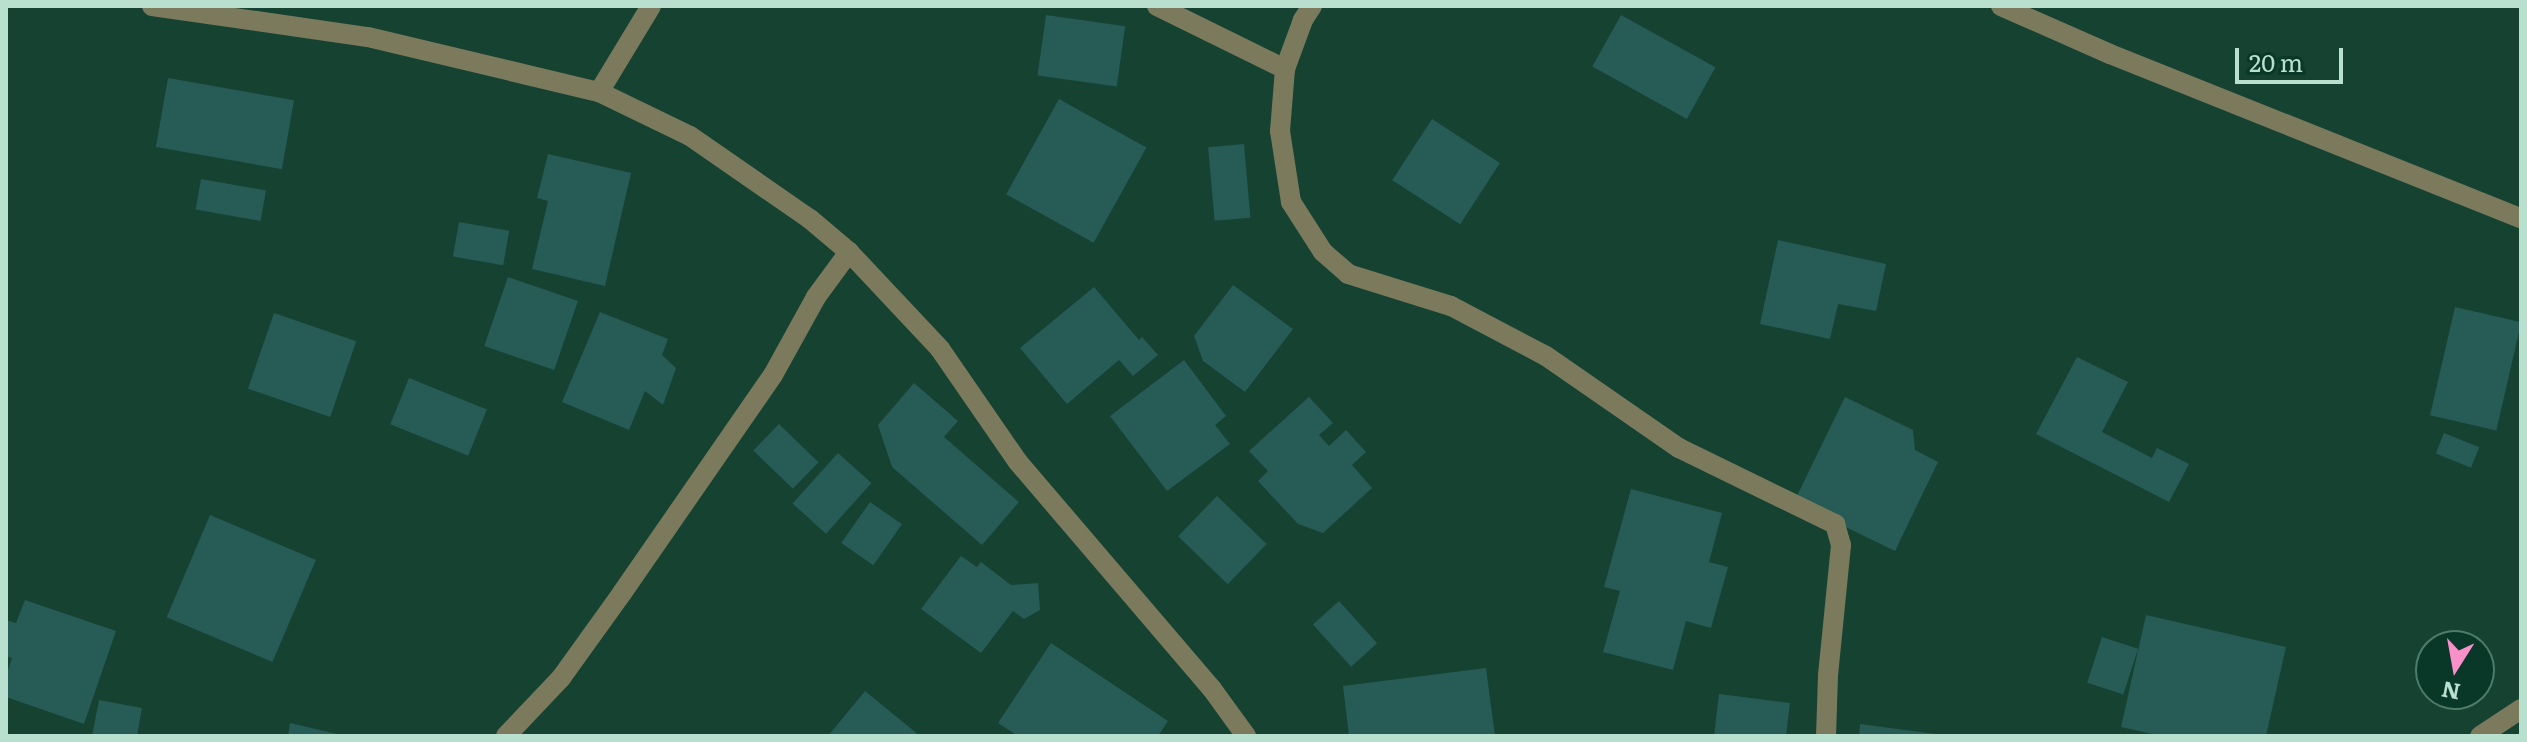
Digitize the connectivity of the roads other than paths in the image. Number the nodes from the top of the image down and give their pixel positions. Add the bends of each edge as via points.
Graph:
1 (152, 6) edge
2 (651, 6) edge
3 (1157, 6) edge
4 (1312, 6) edge
5 (2001, 6) edge
6 (1285, 69) junction
7 (599, 92) junction
8 (2521, 218) edge
9 (849, 252) junction
10 (2521, 709) edge
11 (506, 736) edge
12 (1246, 736) edge
13 (1826, 736) edge
14 (2480, 736) edge

1 - 7 street via 368,37
2 - 7 street
3 - 6 street
4 - 6 street
5 - 8 street
6 - 13 street via 1280,131 1291,202 1323,252 1348,274 1451,306 1546,356 1679,448 1835,524 1841,545
7 - 9 street via 690,136
9 - 11 street via 816,297 773,375 622,593 561,678
9 - 12 street via 940,349 1018,462
10 - 14 street

